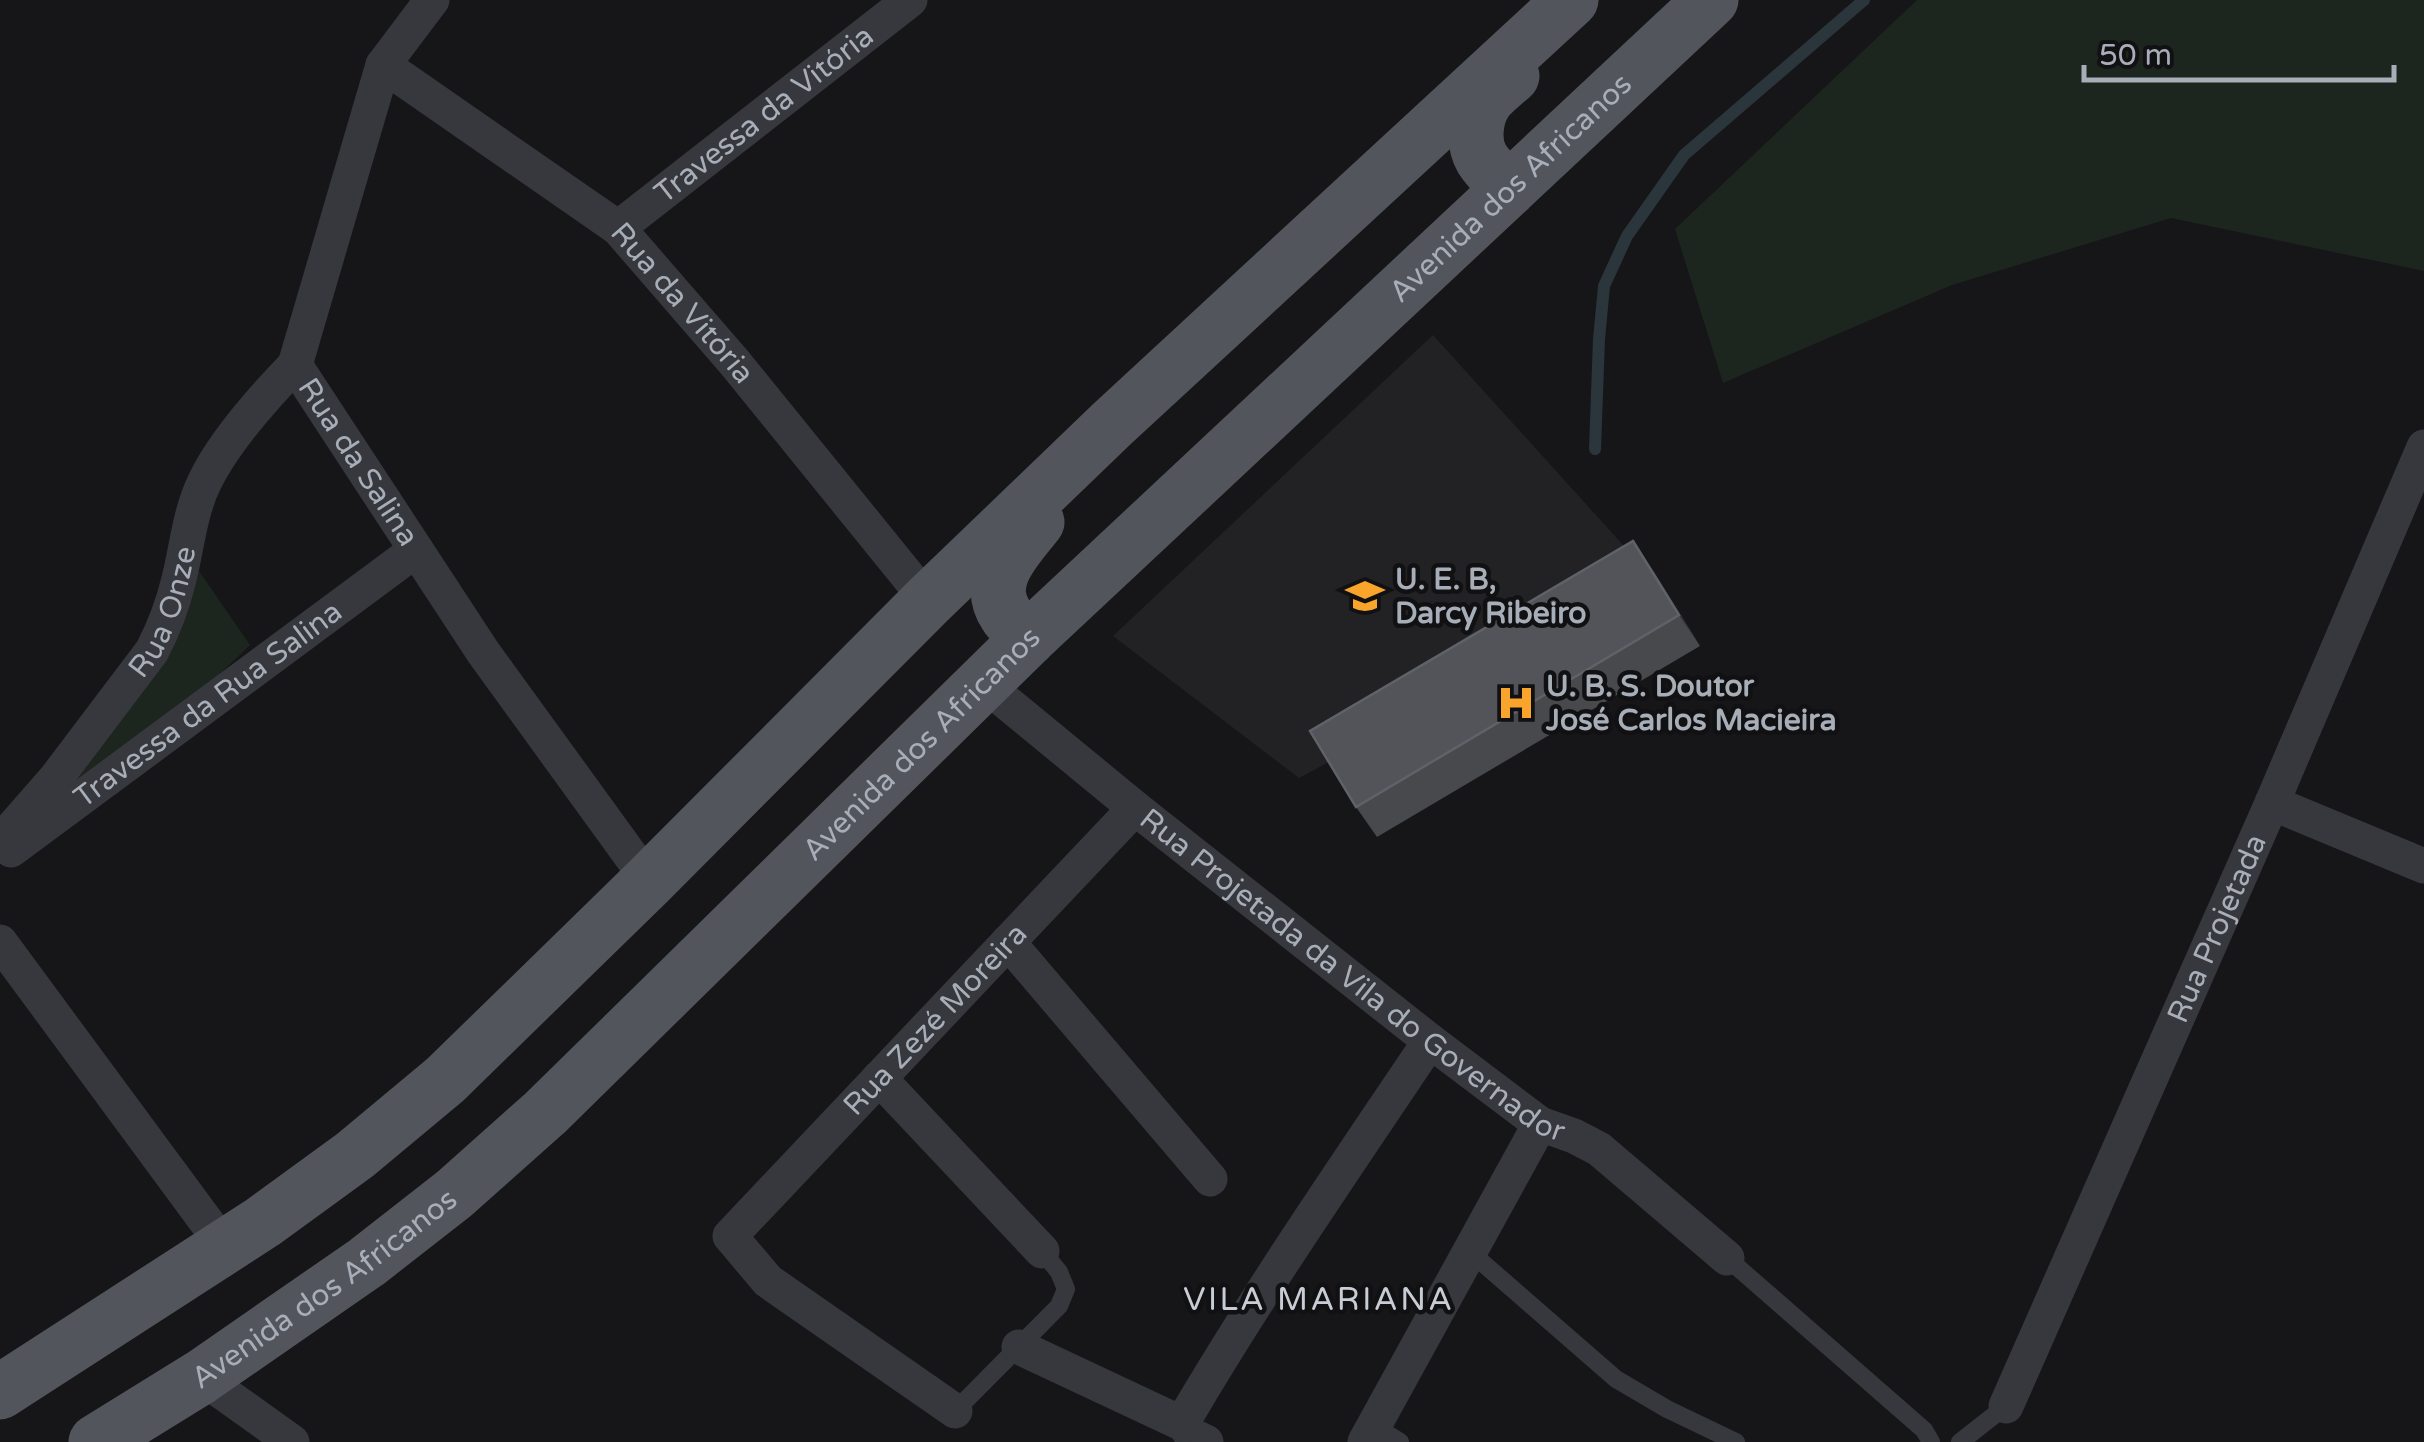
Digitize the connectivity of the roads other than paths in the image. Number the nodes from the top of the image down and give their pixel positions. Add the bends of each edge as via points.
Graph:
1 (432, 0) edge
2 (910, 0) edge
3 (1570, 0) edge
4 (1596, 0) edge
5 (1711, 0) edge
6 (383, 65) junction
7 (1509, 189) junction
8 (618, 228) junction
9 (295, 365) junction
10 (1112, 424) junction
11 (2424, 447) edge
12 (416, 550) junction
13 (928, 600) junction
14 (1029, 638) junction
15 (983, 683) junction
16 (2272, 803) junction
17 (1135, 808) junction
18 (0, 842) edge
19 (0, 859) edge
20 (2424, 866) edge
21 (649, 881) junction
22 (0, 942) edge
23 (1008, 942) junction
24 (1430, 1041) junction
25 (878, 1078) junction
26 (1540, 1124) junction
27 (1210, 1179) dead end
28 (225, 1247) junction
29 (1042, 1251) joint
30 (1470, 1251) junction
31 (1727, 1258) joint
32 (1018, 1347) junction
33 (201, 1377) junction
34 (0, 1392) edge
35 (2006, 1406) joint
36 (955, 1411) joint
37 (1195, 1434) edge
38 (1379, 1437) edge
39 (96, 1442) edge
40 (292, 1442) edge
41 (1736, 1442) edge
42 (1931, 1442) edge
43 (1960, 1442) edge

1 - 6 street, Rua da Salina
2 - 8 street, Travessa da Vitória
3 - 10 main road
4 - 7 main road via 1482,109 1480,155
5 - 7 main road, Avenida dos Africanos
6 - 8 street, Rua da Vitória
6 - 9 street, Rua da Salina
7 - 14 main road, Avenida dos Africanos
8 - 13 street, Rua da Vitória
9 - 12 street, Rua da Salina
9 - 18 street, Rua Onze via 260,400 204,482 179,581 152,651
10 - 13 main road
10 - 14 main road via 998,578 1006,615
11 - 16 street, Rua Projetada
12 - 19 street, Travessa da Rua Salina
12 - 21 street, Rua da Salina
13 - 21 main road
14 - 15 main road, Avenida dos Africanos
15 - 17 street, Rua Projetada da Vila do Governador
15 - 33 main road, Avenida dos Africanos via 454,1194
16 - 20 street
16 - 35 street, Rua Projetada
17 - 23 street, Rua Zezé Moreira
17 - 24 street, Rua Projetada da Vila do Governador
21 - 28 main road via 445,1080 355,1155
22 - 28 street
23 - 25 street, Rua Zezé Moreira
23 - 27 street
24 - 26 street, Rua Projetada da Vila do Governador
24 - 37 street via 1218,1362 1185,1418
25 - 29 street
25 - 36 street, Rua Zezé Moreira via 730,1236 768,1281
26 - 30 street
26 - 31 street, Rua Projetada da Vila do Governador via 1598,1150
28 - 34 main road
29 - 32 lane via 1066,1289 1059,1306
30 - 38 street
30 - 41 lane via 1616,1379
31 - 42 lane
32 - 36 lane
32 - 37 street
33 - 39 main road, Avenida dos Africanos
33 - 40 street
35 - 43 lane

